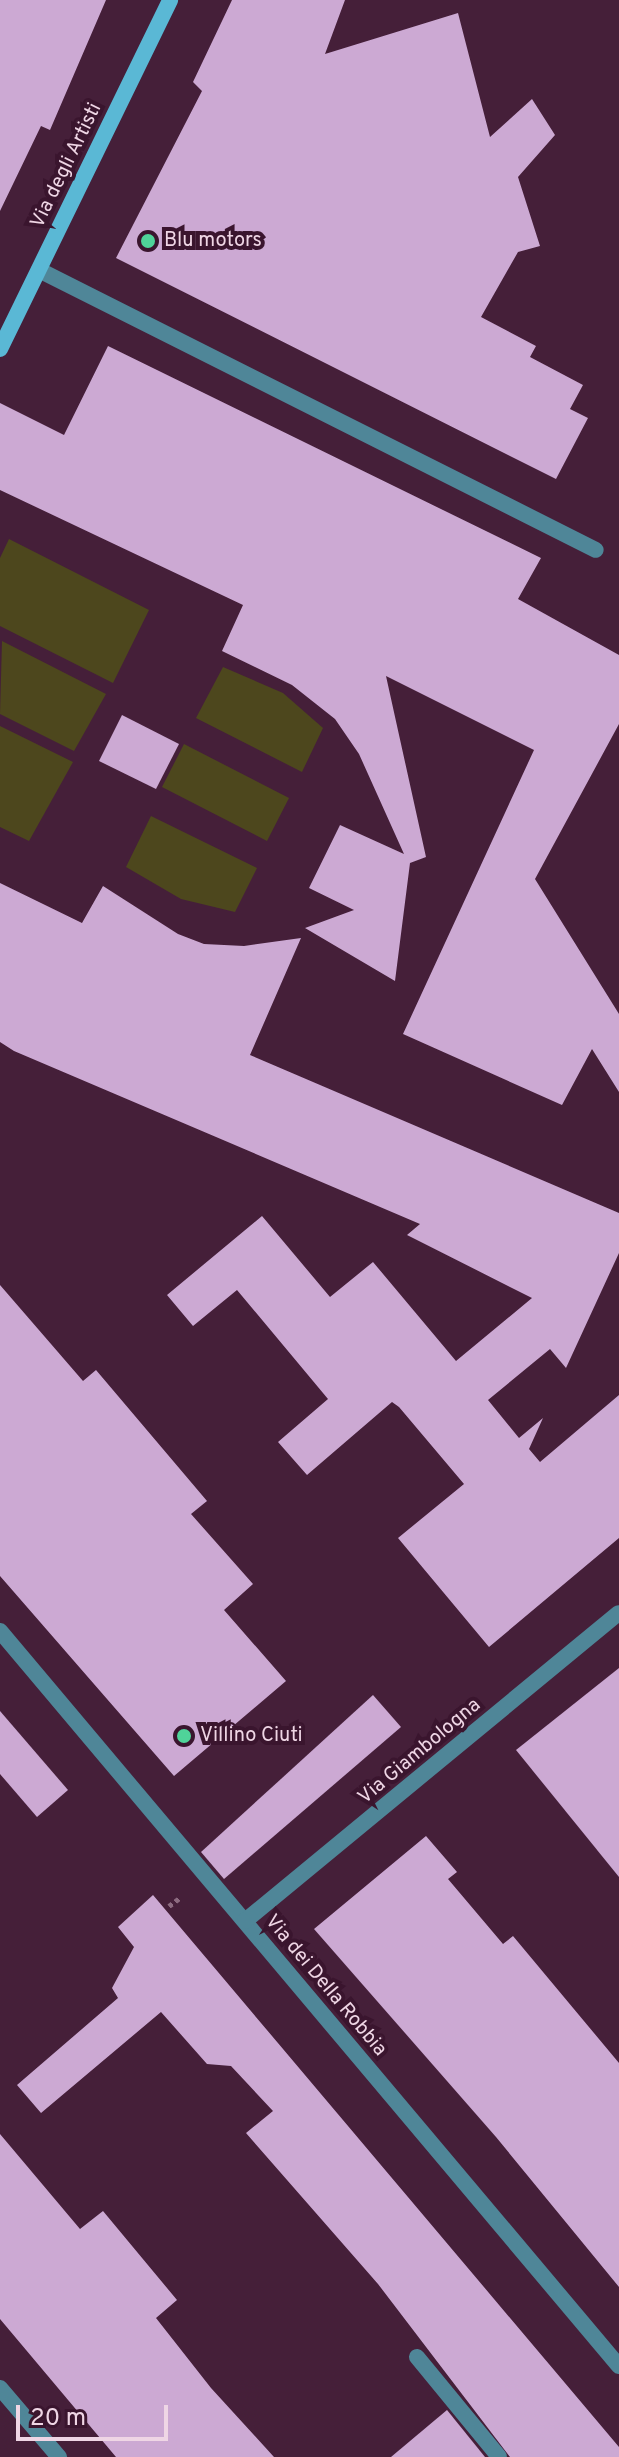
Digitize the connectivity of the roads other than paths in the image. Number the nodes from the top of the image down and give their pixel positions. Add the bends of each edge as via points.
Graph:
1 (170, 0) edge
2 (39, 270) junction
3 (0, 349) edge
4 (596, 550) dead end
5 (619, 1613) edge
6 (0, 1631) edge
7 (245, 1921) junction
8 (417, 2357) dead end
9 (619, 2366) edge
10 (0, 2388) edge
11 (59, 2457) edge
12 (499, 2457) edge

1 - 2 street, Via degli Artisti
2 - 3 street, Via degli Artisti
2 - 4 street
5 - 7 street, Via Giambologna
6 - 7 street, Via dei Della Robbia
7 - 9 street, Via dei Della Robbia
8 - 12 street
10 - 11 street

